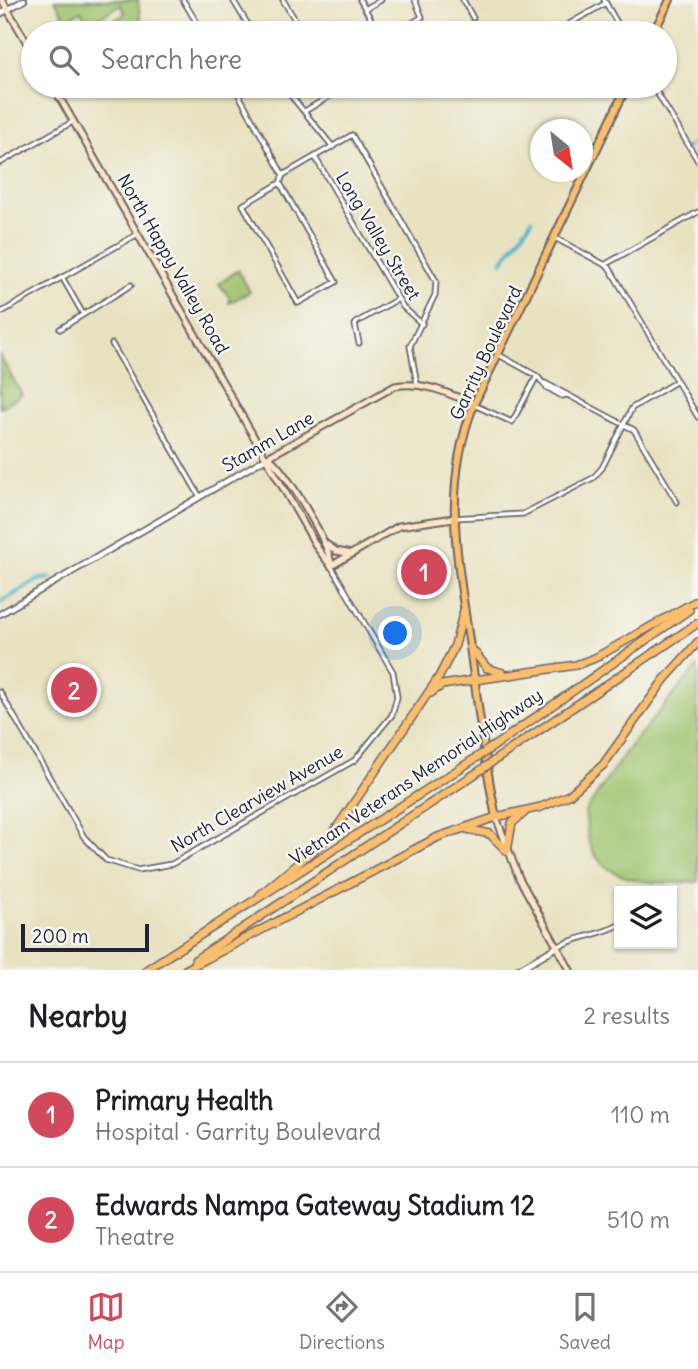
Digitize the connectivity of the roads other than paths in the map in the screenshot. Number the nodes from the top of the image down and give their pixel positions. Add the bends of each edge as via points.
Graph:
1 (2, 0) edge
2 (24, 0) edge
3 (183, 0) edge
4 (233, 0) edge
5 (283, 0) edge
6 (360, 0) edge
7 (381, 0) edge
8 (415, 0) edge
9 (463, 0) edge
10 (670, 0) edge
11 (605, 1) edge
12 (365, 9) junction
13 (7, 10) junction
14 (0, 14) edge
15 (473, 18) dead end
16 (196, 21) edge
17 (246, 21) edge
18 (296, 21) edge
19 (372, 21) edge
20 (416, 21) edge
21 (572, 21) edge
22 (616, 21) edge
23 (659, 21) edge
24 (21, 33) edge
25 (60, 98) edge
26 (241, 98) edge
27 (292, 98) edge
28 (327, 98) edge
29 (621, 98) edge
30 (660, 98) edge
31 (305, 111) junction
32 (74, 121) junction
33 (333, 147) junction
34 (315, 157) junction
35 (698, 161) edge
36 (0, 163) edge
37 (283, 175) junction
38 (280, 183) junction
39 (698, 212) edge
40 (139, 233) junction
41 (555, 238) junction
42 (606, 264) junction
43 (62, 277) junction
44 (131, 285) dead end
45 (398, 299) junction
46 (0, 313) edge
47 (83, 314) junction
48 (422, 324) junction
49 (60, 328) dead end
50 (359, 343) dead end
51 (112, 344) dead end
52 (499, 355) junction
53 (537, 376) junction
54 (677, 381) junction
55 (417, 384) junction
56 (474, 404) junction
57 (698, 417) edge
58 (624, 423) junction
59 (268, 457) junction
60 (200, 497) junction
61 (677, 502) dead end
62 (454, 518) junction
63 (323, 542) junction
64 (352, 554) junction
65 (331, 566) junction
66 (698, 602) edge
67 (464, 610) junction
68 (0, 613) edge
69 (698, 623) edge
70 (698, 642) edge
71 (470, 647) junction
72 (393, 672) joint
73 (514, 674) junction
74 (474, 680) junction
75 (0, 692) edge
76 (428, 696) junction
77 (528, 811) junction
78 (496, 817) junction
79 (457, 829) junction
80 (507, 851) junction
81 (238, 913) junction
82 (614, 928) edge
83 (557, 947) junction
84 (146, 970) edge
85 (183, 970) edge
86 (517, 970) edge
87 (570, 970) edge

1 - 13 main road
2 - 13 street
3 - 16 street
4 - 17 street
5 - 18 street
6 - 12 street
7 - 12 street
8 - 20 street via 422,17
9 - 15 street
10 - 23 main road
11 - 21 street
11 - 22 street
12 - 19 street
13 - 14 street
13 - 24 main road
25 - 32 main road, North Happy Valley Road
26 - 37 street
27 - 31 street
28 - 31 street
29 - 41 main road, Garrity Boulevard
30 - 35 street
31 - 33 street
32 - 36 street
32 - 40 main road, North Happy Valley Road
33 - 34 street
33 - 48 street via 352,135 436,281
34 - 37 street
34 - 45 street, Long Valley Street
37 - 38 street
38 - 38 street via 243,205 298,303 336,282
39 - 42 street
40 - 43 street
40 - 59 main road, North Happy Valley Road
41 - 42 street
41 - 52 main road, Garrity Boulevard
42 - 54 street
43 - 46 street
43 - 47 street
44 - 47 street
45 - 48 street, Long Valley Street
45 - 50 street via 355,325
47 - 49 street
48 - 55 street via 410,346
51 - 60 street
52 - 53 street
52 - 56 main road, Garrity Boulevard
53 - 56 street via 512,422
53 - 58 street
54 - 57 street
54 - 58 street via 638,404
55 - 56 main road
55 - 59 main road, Stamm Lane via 395,386
56 - 62 main road, Garrity Boulevard via 457,461
58 - 61 street via 634,430
58 - 62 street via 602,468 585,483 523,514
59 - 60 street, Stamm Lane
59 - 63 main road, North Happy Valley Road via 277,463
59 - 65 main road, North Happy Valley Road
60 - 68 street, Stamm Lane
62 - 64 main road via 400,526
62 - 67 main road, Garrity Boulevard
63 - 64 main road
63 - 65 main road, North Happy Valley Road
64 - 65 main road
65 - 72 street, North Happy Valley Road
66 - 73 highway via 595,658 553,670
66 - 81 highway, Vietnam Veterans Memorial Highway, bridge via 498,744
67 - 71 main road, Garrity Boulevard
67 - 76 highway via 451,655
69 - 85 highway, Vietnam Veterans Memorial Highway, bridge
70 - 77 highway via 590,779 569,795
71 - 73 highway via 487,668
71 - 74 main road, Garrity Boulevard
72 - 75 street, North Clearview Avenue via 397,697 391,715 355,760 184,859 138,870 106,860 84,837
73 - 74 highway
74 - 76 highway via 442,685
74 - 78 main road, Garrity Boulevard
76 - 81 highway via 332,835
77 - 78 highway
77 - 80 highway via 512,823
78 - 79 highway
78 - 80 main road
79 - 80 highway via 486,831
79 - 85 highway
80 - 83 main road
81 - 84 highway, Vietnam Veterans Memorial Highway
82 - 83 street
83 - 86 street
83 - 87 main road

